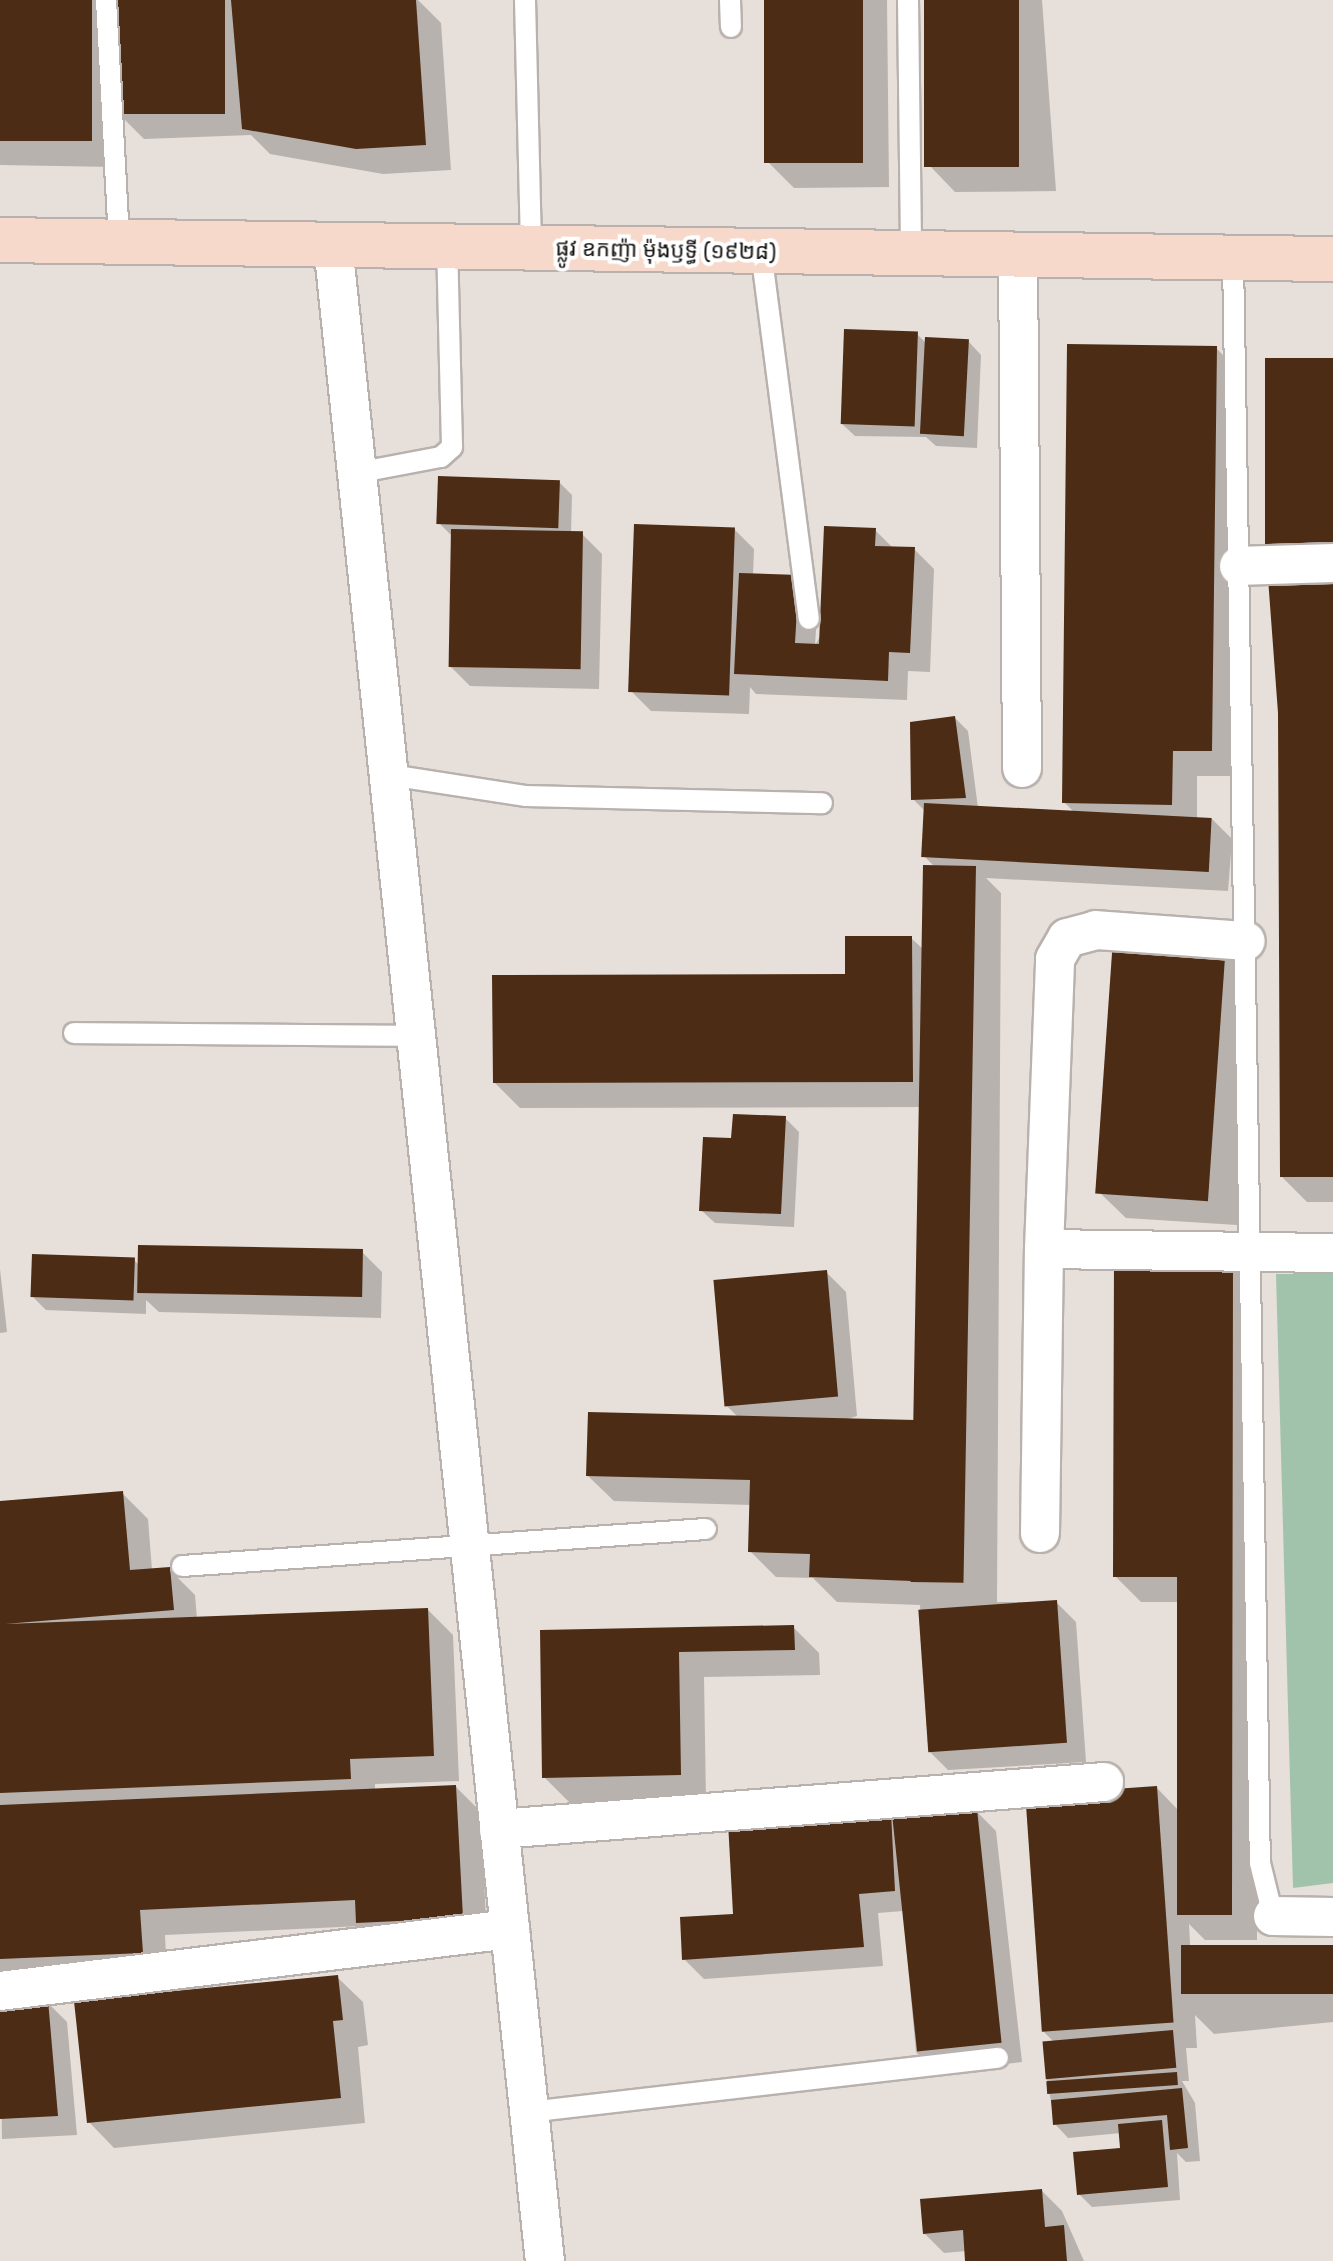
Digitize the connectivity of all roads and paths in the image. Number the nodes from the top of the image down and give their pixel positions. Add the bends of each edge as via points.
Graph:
1 (106, 0) edge
2 (525, 0) edge
3 (730, 0) edge
4 (908, 0) edge
5 (731, 27) dead end
6 (0, 240) edge
7 (119, 242) junction
8 (333, 245) junction
9 (447, 247) junction
10 (531, 248) junction
11 (761, 251) junction
12 (911, 253) junction
13 (1018, 255) junction
14 (1233, 258) junction
15 (1333, 259) edge
16 (356, 473) junction
17 (1333, 563) edge
18 (1239, 566) junction
19 (809, 619) dead end
20 (1022, 768) dead end
21 (390, 775) junction
22 (822, 803) dead end
23 (1246, 941) junction
24 (74, 1033) dead end
25 (418, 1036) junction
26 (1044, 1249) junction
27 (1333, 1253) edge
28 (1253, 1254) junction
29 (706, 1529) dead end
30 (1040, 1533) dead end
31 (469, 1545) junction
32 (182, 1566) dead end
33 (1104, 1782) dead end
34 (499, 1829) junction
35 (1273, 1916) joint
36 (1333, 1917) edge
37 (510, 1929) junction
38 (0, 1991) edge
39 (998, 2058) dead end
40 (529, 2112) junction
41 (545, 2261) edge

1 - 7 lane
2 - 10 lane
3 - 5 lane
4 - 12 lane
6 - 7 main road, ផ្លូវ ឧកញ៉ា ម៉ុងឫទ្ធី (១៩២៨)
7 - 8 main road, ផ្លូវ ឧកញ៉ា ម៉ុងឫទ្ធី (១៩២៨)
8 - 9 main road, ផ្លូវ ឧកញ៉ា ម៉ុងឫទ្ធី (១៩២៨)
8 - 16 street
9 - 10 main road, ផ្លូវ ឧកញ៉ា ម៉ុងឫទ្ធី (១៩២៨)
9 - 16 lane via 452,447 441,457
10 - 11 main road, ផ្លូវ ឧកញ៉ា ម៉ុងឫទ្ធី (១៩២៨)
11 - 12 main road, ផ្លូវ ឧកញ៉ា ម៉ុងឫទ្ធី (១៩២៨)
11 - 19 lane
12 - 13 main road, ផ្លូវ ឧកញ៉ា ម៉ុងឫទ្ធី (១៩២៨)
13 - 14 main road, ផ្លូវ ឧកញ៉ា ម៉ុងឫទ្ធី (១៩២៨)
13 - 20 street
14 - 15 main road, ផ្លូវ ឧកញ៉ា ម៉ុងឫទ្ធី (១៩២៨)
14 - 18 lane
16 - 21 street
17 - 18 street
18 - 23 lane
21 - 22 lane via 526,796
21 - 25 street
23 - 26 street via 1096,930 1067,938 1055,959
23 - 28 lane
24 - 25 lane
25 - 31 street
26 - 28 street
26 - 30 street
27 - 28 street
28 - 35 lane via 1260,1863
29 - 31 lane
31 - 32 lane
31 - 34 street
33 - 34 street
34 - 37 street
35 - 36 street
37 - 38 street
37 - 40 street
39 - 40 lane
40 - 41 street

